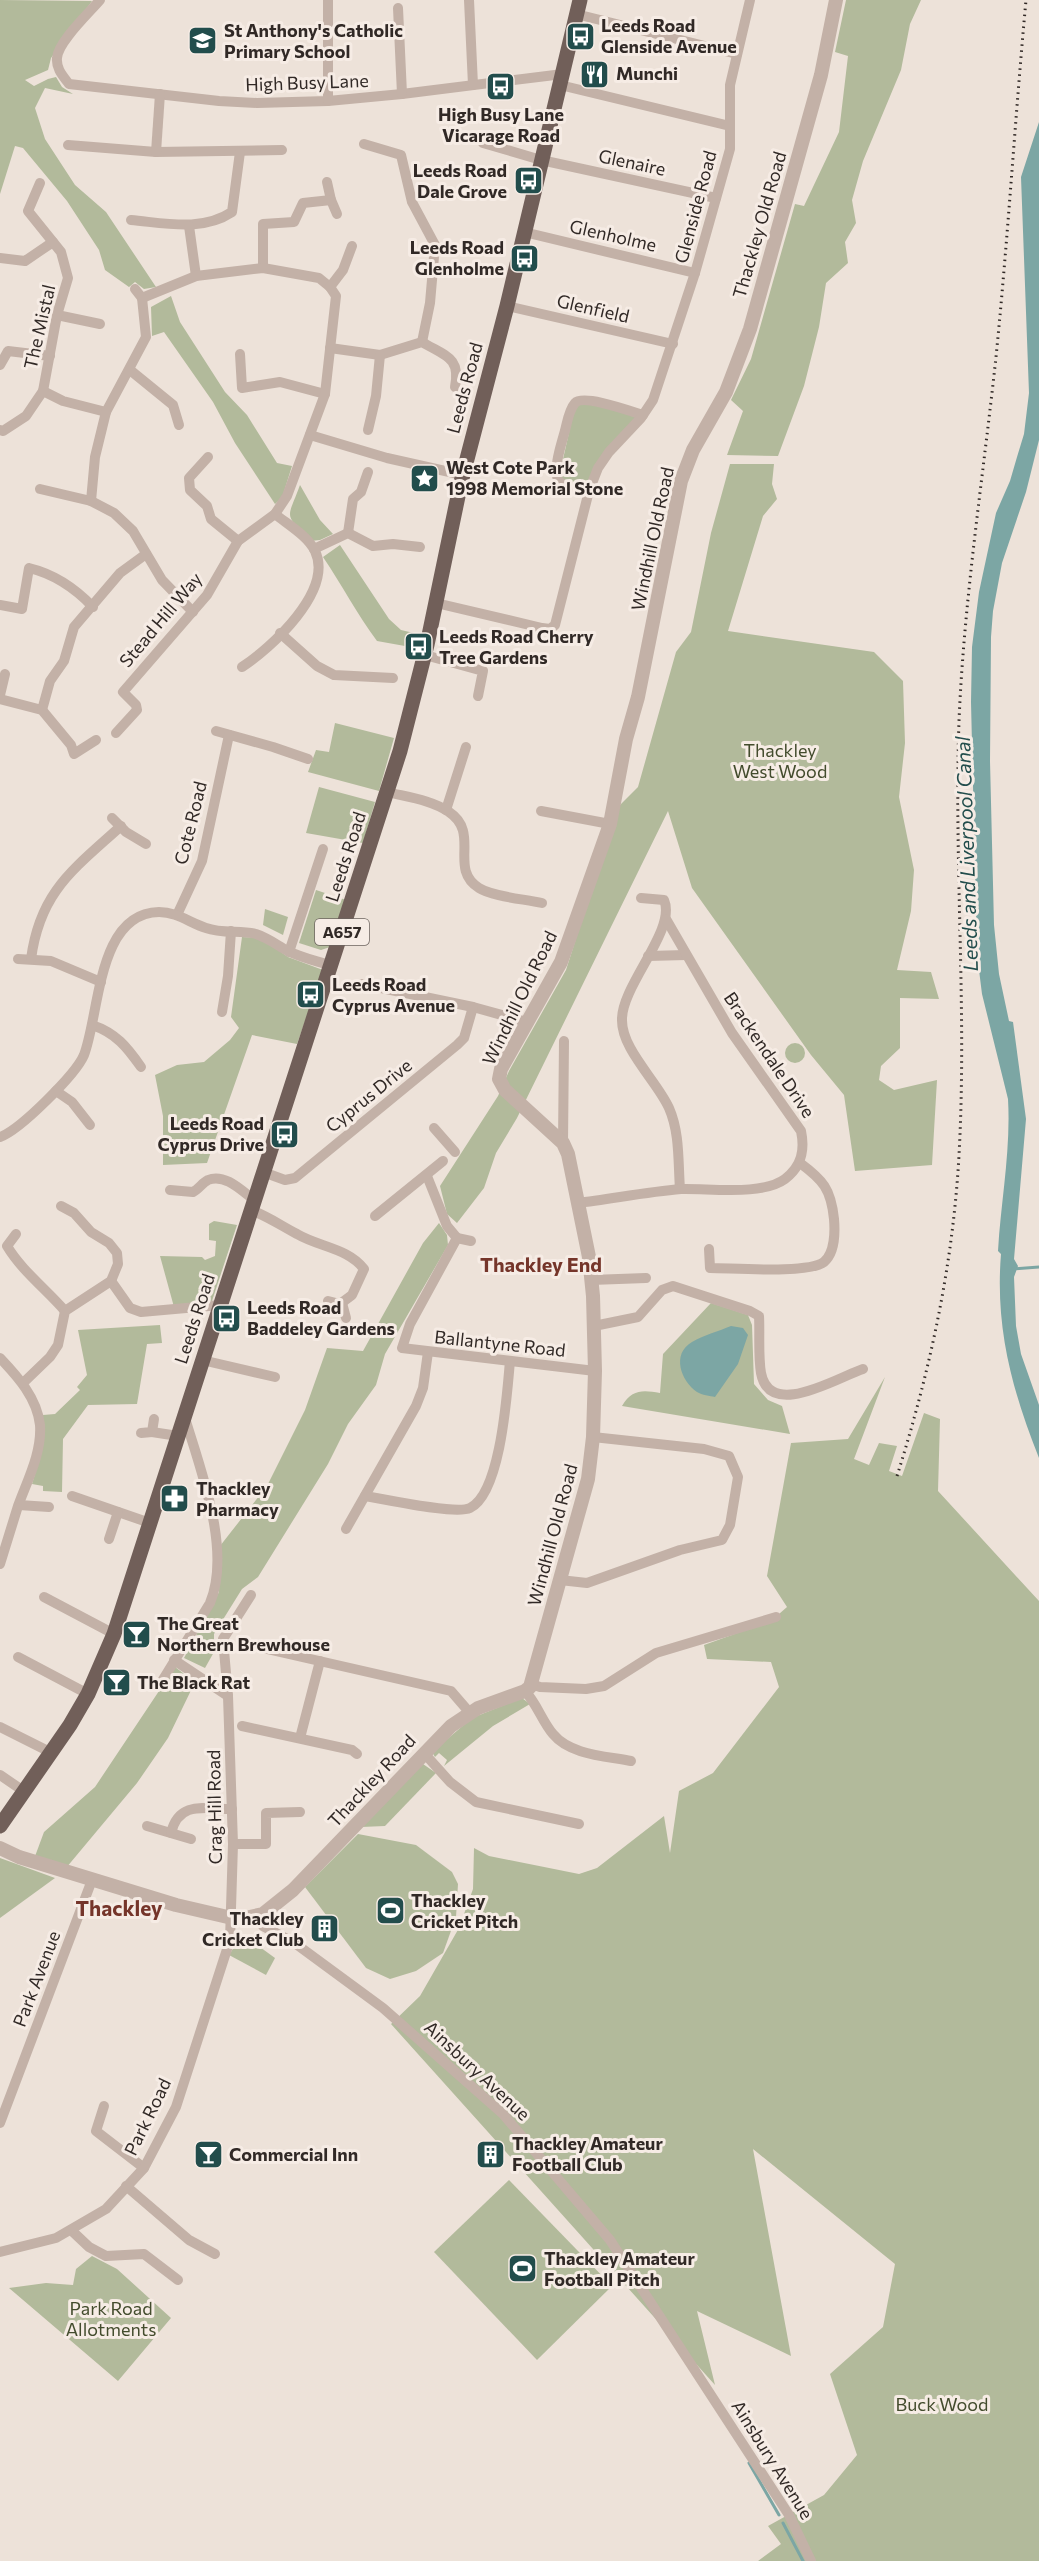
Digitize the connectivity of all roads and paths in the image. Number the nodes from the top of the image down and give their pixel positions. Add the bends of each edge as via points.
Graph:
1 (100, 0) edge
2 (328, 0) edge
3 (469, 0) edge
4 (750, 0) edge
5 (836, 0) edge
6 (578, 7) edge
7 (398, 8) dead end
8 (737, 54) junction
9 (561, 80) junction
10 (473, 85) junction
11 (160, 94) junction
12 (402, 94) junction
13 (327, 101) junction
14 (730, 126) junction
15 (483, 143) dead end
16 (364, 144) dead end
17 (68, 145) dead end
18 (282, 150) dead end
19 (156, 152) junction
20 (240, 152) junction
21 (541, 160) junction
22 (327, 182) dead end
23 (40, 183) dead end
24 (716, 198) junction
25 (331, 200) junction
26 (337, 214) dead end
27 (131, 220) dead end
28 (189, 226) junction
29 (524, 232) junction
30 (53, 242) junction
31 (352, 246) dead end
32 (0, 258) edge
33 (263, 268) junction
34 (695, 273) junction
35 (196, 276) junction
36 (330, 287) junction
37 (507, 306) junction
38 (57, 315) junction
39 (100, 324) dead end
40 (422, 342) junction
41 (673, 344) junction
42 (330, 348) junction
43 (240, 354) dead end
44 (50, 356) junction
45 (380, 356) junction
46 (0, 365) edge
47 (130, 370) junction
48 (454, 387) dead end
49 (43, 391) junction
50 (325, 394) junction
51 (106, 412) junction
52 (643, 415) junction
53 (179, 425) dead end
54 (0, 429) edge
55 (368, 430) dead end
56 (310, 435) junction
57 (693, 450) joint
58 (208, 458) dead end
59 (368, 472) dead end
60 (463, 475) junction
61 (40, 489) dead end
62 (589, 491) junction
63 (91, 501) junction
64 (275, 514) junction
65 (348, 533) junction
66 (238, 541) junction
67 (420, 547) dead end
68 (314, 549) junction
69 (146, 554) junction
70 (436, 603) junction
71 (0, 605) edge
72 (93, 607) junction
73 (193, 612) junction
74 (280, 633) junction
75 (425, 655) junction
76 (242, 667) dead end
77 (5, 674) dead end
78 (393, 678) dead end
79 (478, 696) dead end
80 (0, 697) edge
81 (42, 710) junction
82 (116, 732) dead end
83 (216, 732) dead end
84 (229, 735) junction
85 (96, 740) dead end
86 (466, 747) dead end
87 (308, 759) dead end
88 (387, 792) junction
89 (446, 810) junction
90 (542, 811) dead end
91 (112, 818) dead end
92 (610, 824) junction
93 (121, 826) junction
94 (146, 844) dead end
95 (323, 849) dead end
96 (641, 898) dead end
97 (542, 903) dead end
98 (177, 915) junction
99 (666, 919) junction
100 (231, 931) junction
101 (289, 952) junction
102 (686, 955) junction
103 (648, 956) junction
104 (18, 959) dead end
105 (31, 959) junction
106 (332, 966) junction
107 (101, 982) junction
108 (362, 984) dead end
109 (473, 1007) junction
110 (222, 1012) dead end
111 (527, 1022) junction
112 (92, 1025) junction
113 (564, 1041) dead end
114 (141, 1067) dead end
115 (56, 1092) junction
116 (90, 1125) dead end
117 (434, 1128) dead end
118 (0, 1137) edge
119 (563, 1143) junction
120 (455, 1152) dead end
121 (443, 1161) dead end
122 (800, 1163) junction
123 (263, 1172) junction
124 (427, 1176) junction
125 (680, 1189) junction
126 (170, 1190) dead end
127 (577, 1203) junction
128 (252, 1205) junction
129 (61, 1206) dead end
130 (375, 1216) dead end
131 (16, 1234) dead end
132 (457, 1238) junction
133 (471, 1241) dead end
134 (709, 1249) dead end
135 (646, 1278) dead end
136 (591, 1280) junction
137 (111, 1281) junction
138 (328, 1301) dead end
139 (342, 1303) junction
140 (220, 1305) junction
141 (65, 1311) junction
142 (346, 1318) dead end
143 (594, 1326) junction
144 (428, 1352) junction
145 (0, 1358) edge
146 (202, 1360) junction
147 (510, 1361) junction
148 (862, 1369) dead end
149 (595, 1371) junction
150 (275, 1377) dead end
151 (23, 1383) junction
152 (184, 1415) junction
153 (154, 1419) dead end
154 (178, 1436) junction
155 (593, 1437) junction
156 (72, 1496) dead end
157 (365, 1496) junction
158 (19, 1505) junction
159 (50, 1507) dead end
160 (118, 1512) junction
161 (150, 1523) junction
162 (346, 1529) dead end
163 (110, 1539) dead end
164 (0, 1564) edge
165 (560, 1580) junction
166 (251, 1595) dead end
167 (44, 1598) dead end
168 (776, 1617) dead end
169 (114, 1634) junction
170 (258, 1647) dead end
171 (18, 1658) dead end
172 (321, 1661) junction
173 (177, 1662) junction
174 (159, 1686) dead end
175 (528, 1688) junction
176 (88, 1694) junction
177 (228, 1696) junction
178 (470, 1713) junction
179 (242, 1726) dead end
180 (0, 1727) edge
181 (300, 1738) junction
182 (52, 1752) junction
183 (424, 1753) junction
184 (357, 1754) dead end
185 (631, 1761) dead end
186 (0, 1775) edge
187 (25, 1792) junction
188 (232, 1809) junction
189 (300, 1812) dead end
190 (1, 1823) edge
191 (579, 1824) dead end
192 (147, 1826) dead end
193 (171, 1833) junction
194 (191, 1839) dead end
195 (233, 1844) junction
196 (0, 1848) edge
197 (92, 1880) junction
198 (257, 1917) junction
199 (232, 1918) junction
200 (104, 2106) dead end
201 (0, 2123) edge
202 (144, 2168) junction
203 (126, 2186) junction
204 (70, 2230) junction
205 (0, 2252) edge
206 (215, 2254) dead end
207 (178, 2280) dead end
208 (811, 2561) edge

1 - 11 street, High Busy Lane via 62,46 57,58 59,71 69,84
2 - 13 street
3 - 10 street
4 - 8 street, Glenside Road
5 - 57 street, Thackley Old Road via 821,75 750,329 726,393
6 - 8 street
6 - 9 main road, Leeds Road / A657
7 - 12 street
8 - 14 street, Glenside Road via 730,85
9 - 10 street, High Busy Lane
9 - 14 street, High Busy Lane
9 - 21 main road, Leeds Road / A657
10 - 12 street, High Busy Lane
11 - 13 street, High Busy Lane via 257,103
11 - 19 street
12 - 13 street, High Busy Lane
14 - 24 street, Glenside Road via 730,148
15 - 21 street, Glenaire
16 - 40 street via 401,155 412,202 435,244
17 - 19 street
18 - 20 street
19 - 20 street
20 - 28 street via 232,212 219,221
21 - 24 street, Glenaire
21 - 29 main road, Leeds Road / A657
22 - 25 street
23 - 30 street, The Mistal via 28,211
24 - 34 street, Glenside Road
25 - 26 street
25 - 33 street via 303,203 294,222 263,224
27 - 28 street
28 - 35 street
29 - 34 street, Glenholme
29 - 37 main road, Leeds Road / A657
30 - 32 street via 25,261
30 - 38 street, The Mistal via 61,252 68,278
31 - 36 street via 343,270
33 - 35 street
33 - 36 street via 319,278
34 - 41 street, Glenside Road
35 - 47 street via 139,294 146,337
36 - 42 street, Stead Hill Way via 336,296
37 - 41 street, Glenfield
37 - 60 main road, Leeds Road / A657
38 - 39 street
38 - 44 street, The Mistal
40 - 45 street
40 - 48 street via 453,362 458,371
41 - 52 street, Glenside Road via 653,400
42 - 45 street
42 - 50 street, Stead Hill Way
43 - 50 street via 242,388 280,382
44 - 46 street via 8,351
44 - 49 street, The Mistal
45 - 55 street
47 - 51 street
47 - 53 street via 173,405
49 - 51 street, The Mistal via 63,401
49 - 54 street via 26,416 3,431
50 - 56 street, Stead Hill Way
51 - 63 street via 95,457
52 - 62 street, Glenside Road via 609,452
52 - 62 street via 581,399 576,402 556,474 558,481 567,486
56 - 60 street
56 - 64 street, Stead Hill Way via 287,495
57 - 92 street, Windhill Old Road via 681,481
58 - 66 street via 189,478 190,490 207,506 212,519
59 - 65 street via 361,492 353,499
60 - 70 main road, Leeds Road / A657
61 - 63 street
62 - 70 street, Glenside Road via 555,625 550,628
63 - 69 street via 114,513 133,531
64 - 66 street, Stead Hill Way
64 - 68 street
65 - 67 street via 373,546
65 - 68 street
66 - 73 street, Stead Hill Way via 207,596
68 - 74 street via 317,582 304,609
69 - 72 street via 120,573
69 - 73 street via 162,580
70 - 75 main road, Leeds Road / A657
71 - 72 street via 22,609 29,568 44,571 77,591
72 - 81 street via 74,627
73 - 82 street, Stead Hill Way via 123,692 137,710
74 - 76 street via 260,655
74 - 78 street via 317,666 334,675
75 - 79 street via 483,671
75 - 88 main road, Leeds Road / A657
77 - 80 street
80 - 81 street
81 - 85 street via 74,754
83 - 84 street
84 - 87 street
84 - 98 street, Cote Road via 202,861
86 - 89 street
88 - 89 street
88 - 106 main road, Leeds Road / A657
89 - 97 street via 463,828 465,872 479,888
90 - 92 street
91 - 93 street
92 - 111 street, Windhill Old Road via 561,962
93 - 94 street
93 - 105 street via 54,891 38,922
95 - 101 street
96 - 99 street, Brackendale Drive via 664,900
98 - 100 street via 209,929
98 - 107 street via 148,912 126,924 116,939
99 - 102 street, Brackendale Drive
99 - 103 street
100 - 101 street via 267,938
100 - 110 street
101 - 106 street
102 - 103 street
102 - 122 street, Brackendale Drive via 732,1033 801,1131 804,1146
103 - 125 street via 629,992 621,1018 627,1042 668,1106 676,1127
104 - 105 street
105 - 107 street via 57,963
106 - 123 main road, Leeds Road / A657
107 - 112 street
108 - 109 street
109 - 111 street
109 - 123 street, Cyprus Drive via 464,1038 457,1045 295,1178 285,1180
111 - 119 street, Windhill Old Road via 501,1069 500,1079 505,1090
112 - 114 street via 120,1039
112 - 115 street via 83,1057
113 - 119 street
115 - 116 street via 72,1102
115 - 118 street
117 - 120 street
119 - 127 street, Windhill Old Road
121 - 124 street
122 - 125 street via 783,1180 769,1186
122 - 134 street via 821,1179 833,1204 833,1244 824,1262 803,1269 710,1268
123 - 128 main road, Leeds Road / A657
124 - 130 street
124 - 132 street via 447,1226
125 - 127 street
126 - 128 street via 193,1192 209,1179 218,1178 227,1180
127 - 136 street, Windhill Old Road
128 - 139 street via 298,1235 321,1243 364,1269 352,1295
128 - 140 main road, Leeds Road / A657
129 - 137 street via 77,1209 91,1232 117,1253 118,1264
131 - 141 street via 7,1246 16,1262
132 - 133 street
132 - 144 street, Ballantyne Road via 410,1324 402,1348
135 - 136 street
136 - 143 street, Windhill Old Road
137 - 140 street via 130,1308 141,1312
137 - 141 street
138 - 139 street
139 - 142 street
140 - 146 main road, Leeds Road / A657
141 - 151 street via 58,1345
143 - 148 street via 638,1317 662,1290 673,1286 759,1316 761,1374 766,1385 781,1395 821,1387
143 - 149 street, Windhill Old Road
144 - 147 street, Ballantyne Road
144 - 157 street via 416,1406
145 - 151 street
146 - 150 street
146 - 152 main road, Leeds Road / A657
147 - 149 street, Ballantyne Road
147 - 157 street via 503,1433 489,1483 479,1501 470,1508 454,1510
149 - 155 street, Windhill Old Road
151 - 158 street via 36,1410 40,1438
152 - 154 main road, Leeds Road / A657
152 - 173 street via 212,1509 215,1590
153 - 154 street via 147,1432
154 - 161 main road, Leeds Road / A657
155 - 165 street, Windhill Old Road via 588,1479
155 - 165 street via 704,1449 729,1456 738,1477 730,1525 722,1540 661,1556 587,1583
156 - 160 street
157 - 162 street
158 - 159 street
158 - 164 street
160 - 161 street
160 - 163 street
161 - 169 main road, Leeds Road / A657
165 - 175 street, Windhill Old Road
166 - 177 street, Crag Hill Road via 224,1639
167 - 169 street
168 - 175 street, Thackley Road via 656,1653 613,1682 596,1688
169 - 176 main road, Leeds Road / A657
170 - 172 street
171 - 176 street
172 - 178 street via 452,1691
172 - 181 street
173 - 174 street
173 - 177 street
175 - 178 street, Thackley Road
175 - 185 street via 553,1735 566,1746
176 - 182 main road, Leeds Road / A657
177 - 188 street, Crag Hill Road
178 - 183 street, Thackley Road
179 - 181 street
180 - 182 street
181 - 184 street
182 - 187 main road, Leeds Road / A657
183 - 191 street via 450,1782 476,1802
183 - 198 street, Thackley Road via 293,1890
186 - 187 street
187 - 190 main road, Leeds Road / A657
188 - 193 street via 184,1811 176,1818
188 - 195 street, Crag Hill Road
189 - 195 street via 266,1813 266,1844
192 - 193 street
193 - 194 street
195 - 199 street, Crag Hill Road
196 - 197 street
197 - 199 street
197 - 201 street, Park Avenue
198 - 199 street
198 - 208 street, Ainsbury Avenue via 263,1926 296,1944 383,2008 511,2123 610,2240 789,2515
199 - 202 street, Park Road via 230,1940 176,2107
200 - 202 street via 96,2131
202 - 203 street, Park Road
203 - 204 street, Park Road via 106,2209
203 - 206 street via 189,2240
204 - 205 street, Park Road via 56,2238
204 - 207 street via 106,2256 144,2254

